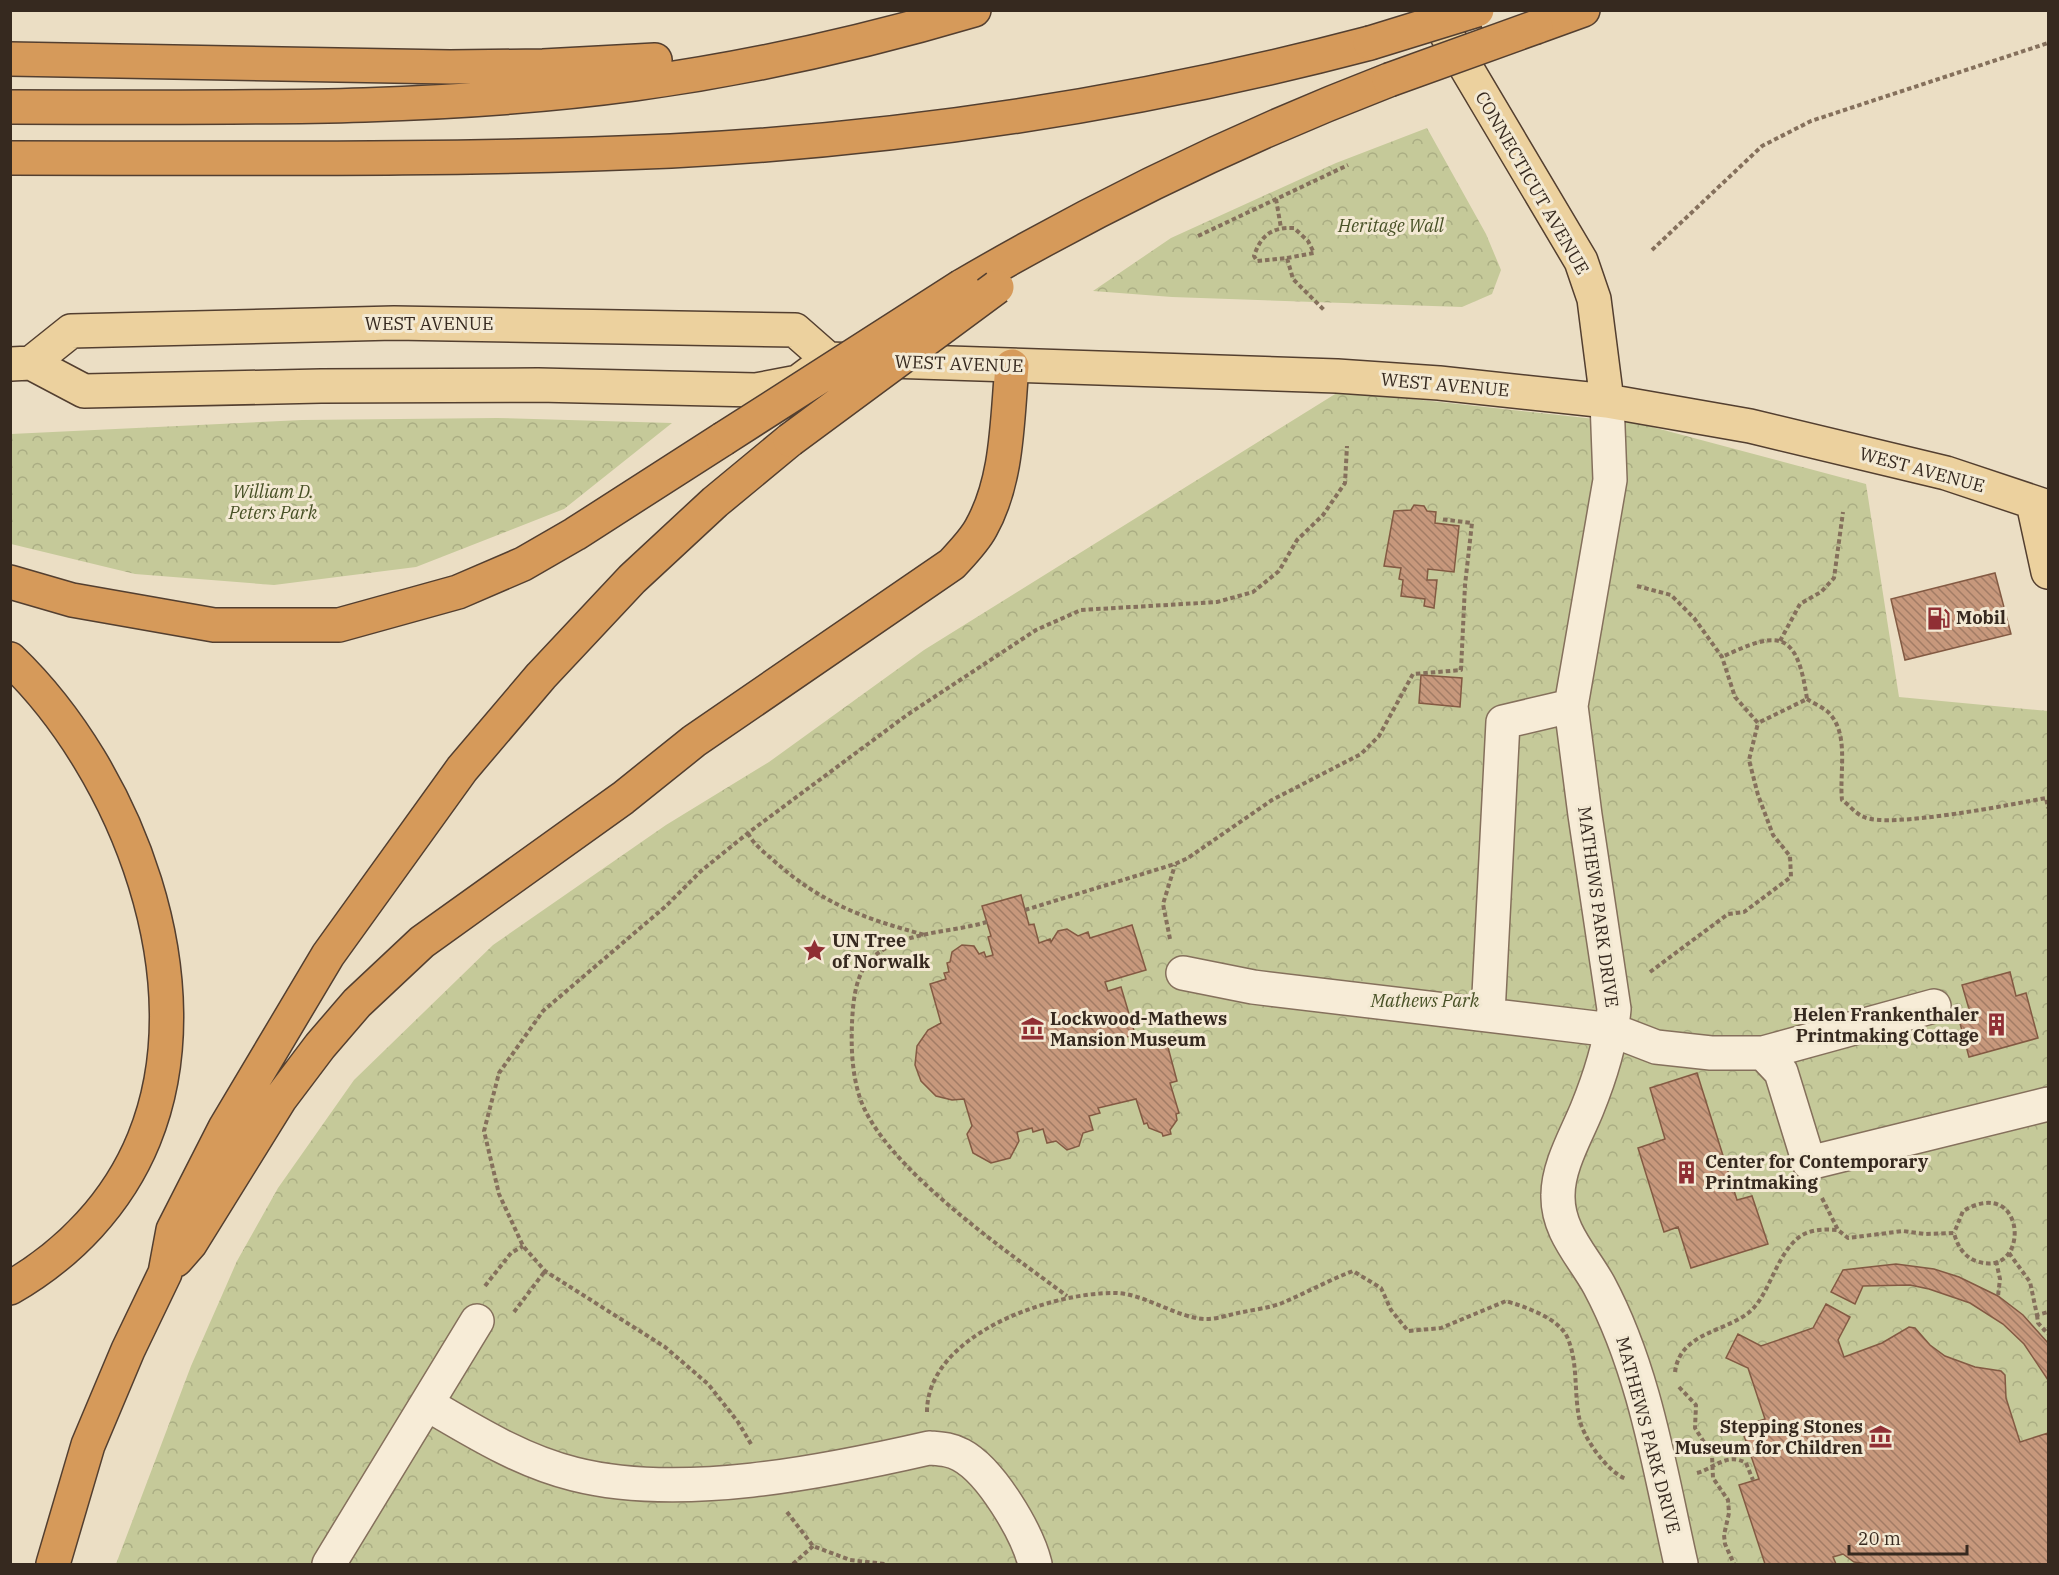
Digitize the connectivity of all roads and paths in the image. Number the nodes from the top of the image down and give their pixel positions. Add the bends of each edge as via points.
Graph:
1 (964, 10) edge
2 (974, 10) edge
3 (1432, 10) edge
4 (1477, 10) edge
5 (1583, 10) edge
6 (2049, 43) edge
7 (10, 59) edge
8 (10, 107) edge
9 (10, 158) edge
10 (1348, 165) dead end
11 (1144, 189) junction
12 (1276, 199) junction
13 (1281, 228) junction
14 (1198, 236) dead end
15 (1652, 250) dead end
16 (1287, 258) junction
17 (1325, 311) dead end
18 (828, 359) junction
19 (21, 363) edge
20 (1012, 366) junction
21 (1607, 401) junction
22 (1347, 446) dead end
23 (2041, 505) edge
24 (1843, 512) dead end
25 (1440, 519) dead end
26 (2049, 572) edge
27 (10, 582) edge
28 (1637, 586) dead end
29 (1780, 641) junction
30 (1722, 657) junction
31 (10, 659) edge
32 (1807, 699) junction
33 (1571, 706) junction
34 (1758, 723) junction
35 (2049, 808) edge
36 (747, 833) junction
37 (1175, 864) junction
38 (1025, 910) dead end
39 (987, 922) dead end
40 (926, 935) junction
41 (1650, 972) dead end
42 (1183, 973) joint
43 (1934, 1006) dead end
44 (1488, 1014) junction
45 (1612, 1030) junction
46 (1763, 1053) junction
47 (2049, 1104) edge
48 (1827, 1211) dead end
49 (1838, 1230) junction
50 (1954, 1233) junction
51 (523, 1246) junction
52 (2009, 1252) junction
53 (1996, 1261) junction
54 (545, 1271) junction
55 (165, 1273) junction
56 (10, 1288) edge
57 (1067, 1296) junction
58 (1998, 1296) dead end
59 (487, 1308) junction
60 (2049, 1312) edge
61 (2037, 1315) junction
62 (2049, 1334) edge
63 (1675, 1377) dead end
64 (1677, 1385) dead end
65 (427, 1404) junction
66 (929, 1448) junction
67 (756, 1453) dead end
68 (1713, 1465) junction
69 (1660, 1473) junction
70 (1753, 1480) dead end
71 (786, 1511) dead end
72 (813, 1546) junction
73 (53, 1564) edge
74 (329, 1564) edge
75 (793, 1564) edge
76 (885, 1564) edge
77 (1035, 1564) edge
78 (1682, 1564) edge
79 (1734, 1564) edge

1 - 7 highway via 817,40 630,62 438,67
2 - 8 highway via 881,36 729,69 546,93 350,105
3 - 21 main road, CONNECTICUT AVENUE via 1581,261 1594,299
4 - 9 highway, bridge via 1281,66 1111,100 933,126 757,145 483,156
5 - 11 highway, bridge via 1272,126
6 - 15 path via 1811,121 1762,146
10 - 12 path
11 - 27 highway, bridge via 1023,250 962,286 523,564 458,592 339,625 214,625 72,600
11 - 55 highway, bridge via 998,287 790,440 632,579 541,676 448,788 328,954 225,1128 173,1230
12 - 13 path
12 - 14 path
13 - 16 path via 1294,228 1301,233 1314,254
13 - 16 path via 1269,231 1254,256 1257,261
16 - 17 path via 1293,279
18 - 19 main road, WEST AVENUE via 798,382 756,390 504,385 84,391
18 - 19 main road, WEST AVENUE via 795,330 394,323 71,331
18 - 20 main road, WEST AVENUE
20 - 21 main road, WEST AVENUE via 1337,376
20 - 55 highway via 1004,453 994,499 980,530 952,564 694,741 623,798 422,942 357,1003 320,1046 279,1099 190,1244
21 - 23 main road, WEST AVENUE via 1750,426 1946,473
21 - 33 street, MATHEWS PARK DRIVE via 1610,480
22 - 36 path via 1345,483 1323,515 1297,540 1279,571 1253,592 1217,602 1081,610 1036,630 907,715
23 - 26 main road
24 - 29 path via 1834,578 1821,592 1800,604
25 - 37 path via 1472,523 1461,670 1413,674 1379,736 1361,754 1272,800
28 - 30 path via 1671,595 1694,618
29 - 30 path via 1756,641
29 - 32 path via 1789,645 1804,676
30 - 34 path via 1735,697
31 - 56 highway via 65,719 119,812 148,888 162,962 165,1014 159,1092 144,1140 120,1185 72,1244
32 - 34 path
32 - 35 path via 1828,712 1837,728 1842,754 1842,800 1864,818 1923,817 2046,798
33 - 44 street via 1503,722
33 - 45 street, MATHEWS PARK DRIVE via 1614,1009
34 - 41 path via 1749,760 1773,835 1790,856 1791,877 1744,912 1728,914
36 - 40 path via 789,874 832,904
36 - 51 path via 543,1011 499,1073 484,1131 499,1194
37 - 38 path
37 - 42 path via 1162,904 1167,932
39 - 40 path
40 - 57 path via 890,947 870,960 860,975 851,1042 859,1096 883,1138 923,1181
42 - 44 street via 1253,987
43 - 46 street
44 - 45 street
45 - 46 street via 1656,1047
45 - 69 street, MATHEWS PARK DRIVE via 1559,1182 1559,1205 1572,1243 1598,1283 1621,1331
46 - 47 street via 1781,1072 1809,1163
48 - 49 path
49 - 50 path via 1848,1238 1903,1231
49 - 63 path via 1800,1236 1775,1269 1758,1303 1749,1313 1694,1340 1678,1356
50 - 52 path via 1963,1211 1976,1204 1992,1203 2008,1213 2016,1228 2016,1240
50 - 53 path via 1956,1242 1970,1258 1983,1263
51 - 54 path
51 - 59 path via 510,1253
52 - 53 path
52 - 61 path via 2030,1282
53 - 58 path
54 - 59 path via 511,1315
54 - 67 path via 665,1347 708,1384
55 - 73 highway via 88,1445
57 - 66 path via 983,1330 955,1350 942,1365 927,1408
57 - 69 path via 1117,1293 1206,1319 1281,1303 1353,1271 1381,1288 1391,1310 1408,1331 1441,1328 1506,1300 1540,1312 1568,1337 1579,1420 1602,1460 1627,1479
59 - 65 street
60 - 61 path
61 - 62 path via 2038,1323
64 - 68 path via 1696,1405 1695,1428 1712,1455
65 - 66 street via 520,1454 573,1474 603,1480 701,1484 806,1474
65 - 74 street
66 - 77 street via 963,1456 985,1476 1022,1531
68 - 69 path via 1697,1474 1683,1470
68 - 70 path via 1728,1459 1743,1461
68 - 79 path via 1713,1478 1729,1506 1724,1535
69 - 78 street, MATHEWS PARK DRIVE
71 - 72 path
72 - 75 path
72 - 76 path via 850,1560

